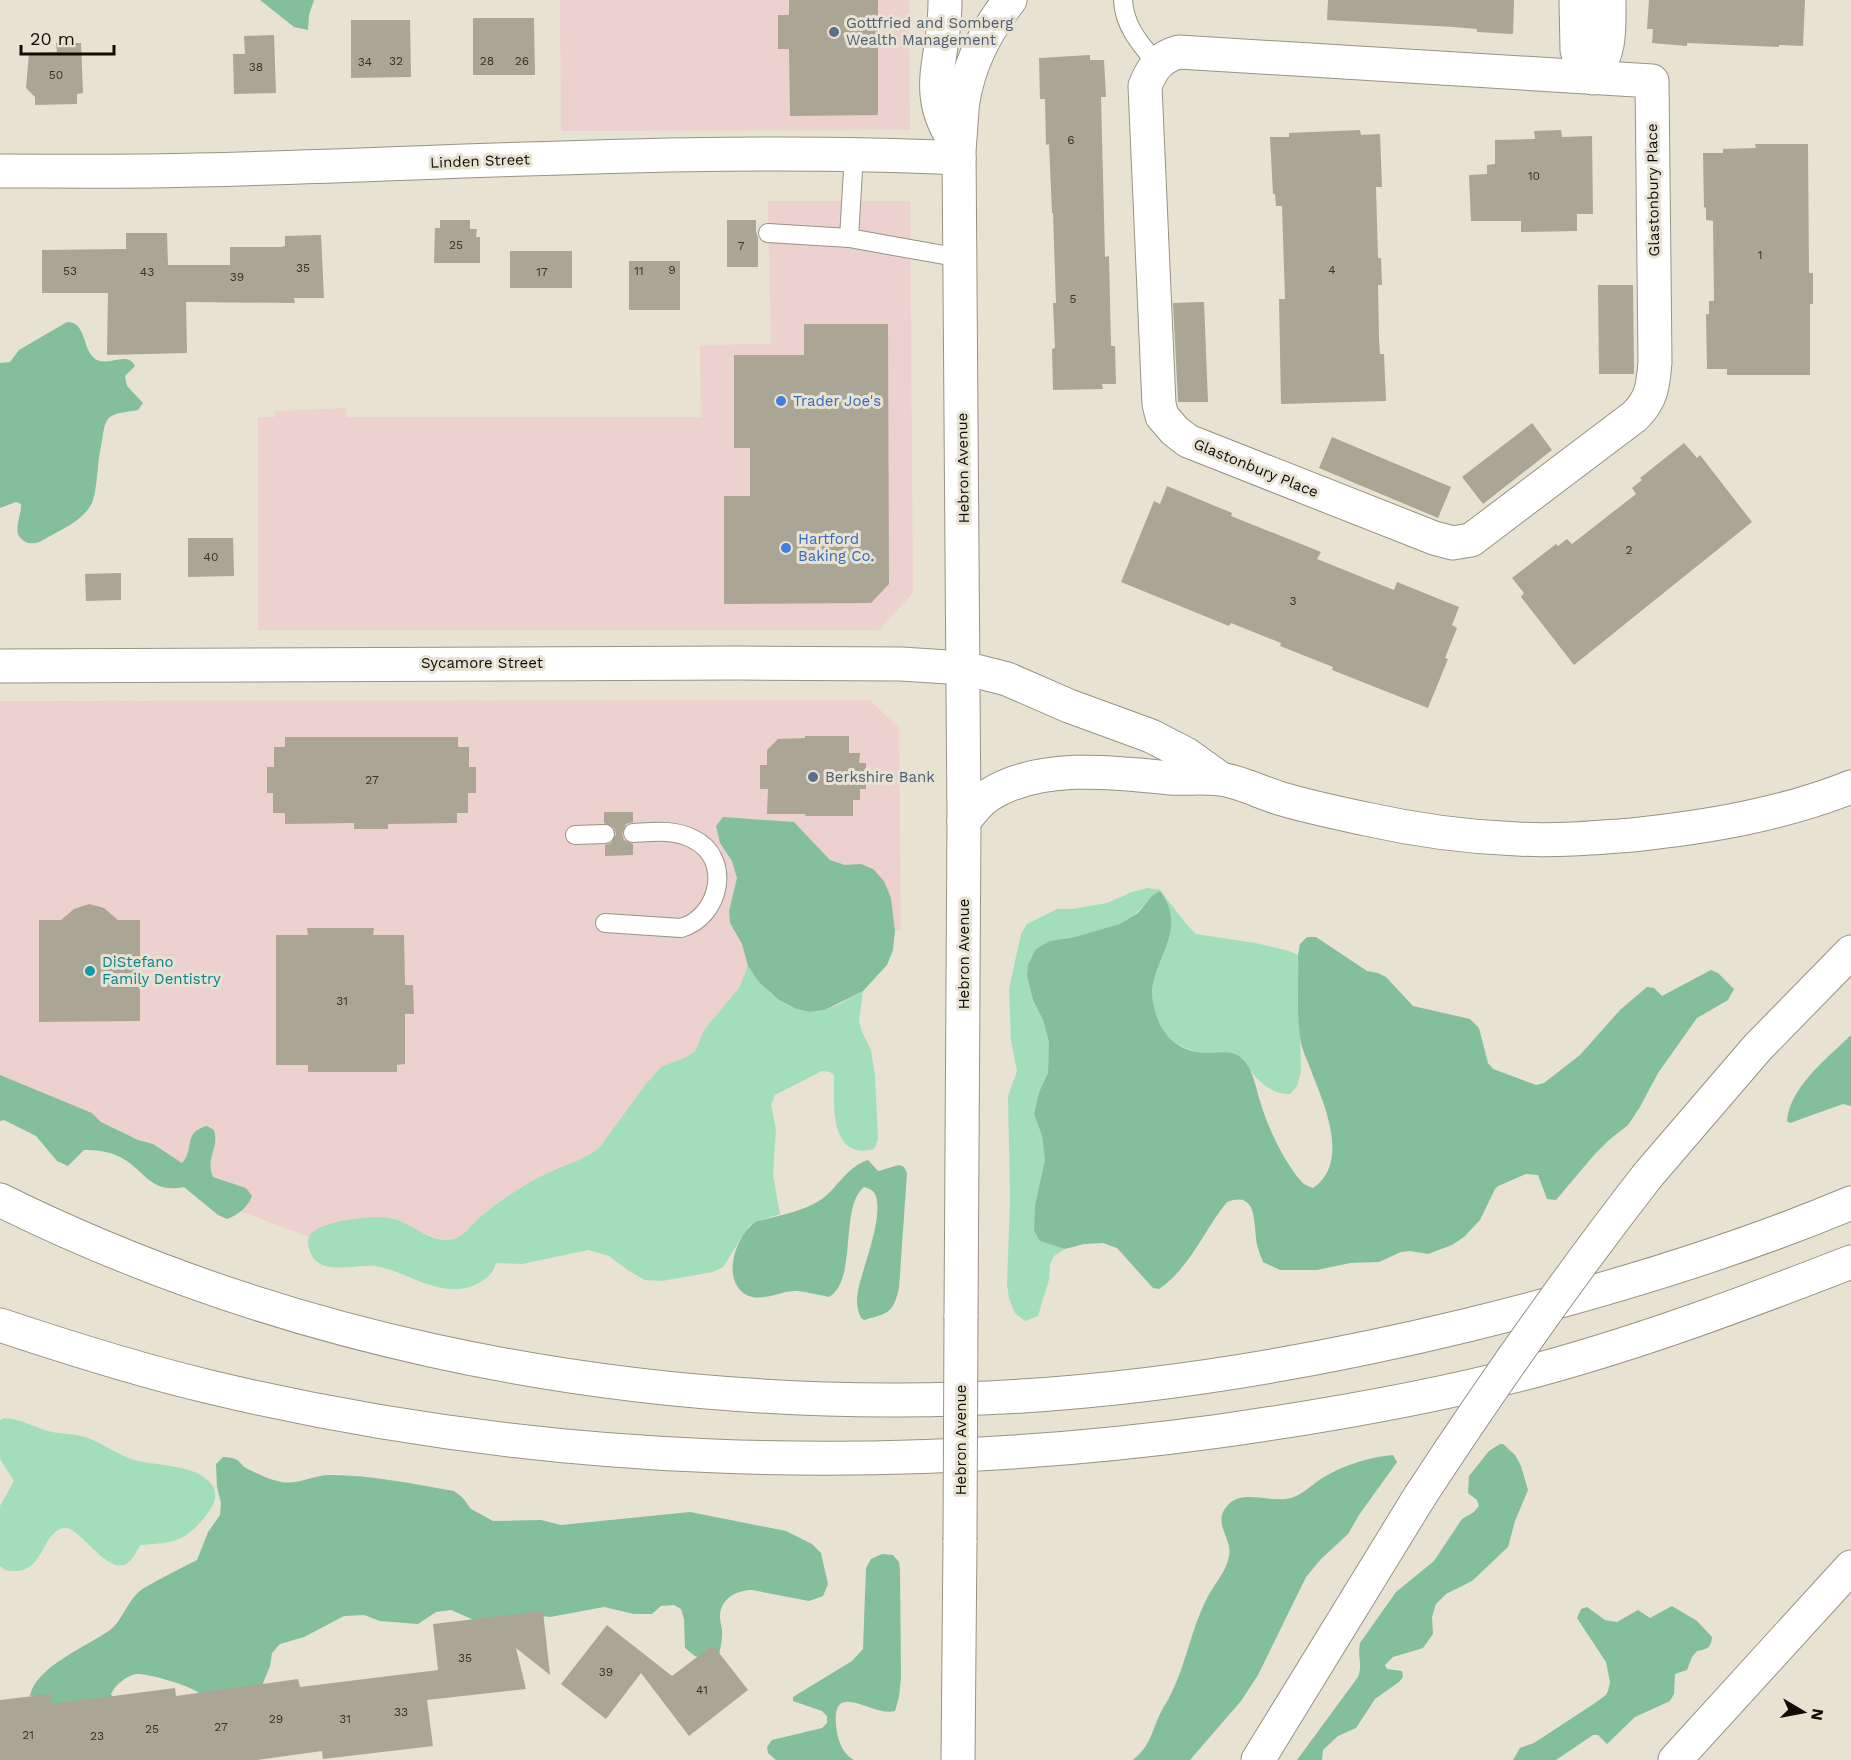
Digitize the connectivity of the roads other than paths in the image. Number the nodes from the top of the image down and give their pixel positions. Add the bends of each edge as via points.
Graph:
1 (945, 0) edge
2 (1010, 0) edge
3 (1123, 0) edge
4 (1576, 0) edge
5 (1609, 0) edge
6 (1157, 64) junction
7 (1593, 78) junction
8 (854, 153) junction
9 (959, 153) junction
10 (0, 171) edge
11 (768, 233) dead end
12 (849, 238) junction
13 (961, 258) junction
14 (0, 666) edge
15 (964, 668) junction
16 (1221, 779) junction
17 (1851, 787) edge
18 (964, 821) junction
19 (633, 833) dead end
20 (605, 834) dead end
21 (575, 835) dead end
22 (605, 923) dead end
23 (1851, 952) edge
24 (0, 1200) edge
25 (1851, 1203) edge
26 (1851, 1262) edge
27 (0, 1325) edge
28 (1851, 1567) edge
29 (1681, 1756) edge
30 (958, 1760) edge
31 (1258, 1760) edge

1 - 9 main road via 937,101 940,116
2 - 9 main road, Hebron Avenue via 975,58 963,101
3 - 6 lane via 1128,24
4 - 7 main road via 1577,50
5 - 7 main road via 1608,46
6 - 7 main road, Glastonbury Place via 1167,55 1179,52
6 - 7 main road, Glastonbury Place via 1145,86 1162,416 1188,441 1453,543 1471,540 1647,404 1655,351 1652,81
8 - 9 main road, Linden Street
8 - 10 main road, Linden Street via 196,170
8 - 12 lane
9 - 13 main road, Hebron Avenue
11 - 12 lane
12 - 13 lane
13 - 15 main road, Hebron Avenue
14 - 15 main road, Sycamore Street via 738,663
15 - 16 main road, Sycamore Street via 1007,679 1151,736
15 - 18 main road, Hebron Avenue
16 - 17 main road via 1302,804 1391,824 1474,836 1548,840 1730,822
16 - 18 main road via 1105,772 1039,777 990,794
18 - 30 main road, Hebron Avenue, bridge
19 - 22 lane via 671,832 695,839 716,862 716,893 700,919 681,928
20 - 21 lane
23 - 31 main road, bridge via 1743,1064 1578,1265 1420,1496
24 - 25 main road via 105,1247 245,1300 434,1351 616,1383 792,1398 891,1400 1094,1389 1348,1352 1624,1284 1720,1253
26 - 27 main road via 1632,1342 1442,1393 1345,1412 1162,1439 1077,1448 915,1456 704,1456 504,1439 406,1426 211,1387 114,1362
28 - 29 main road

